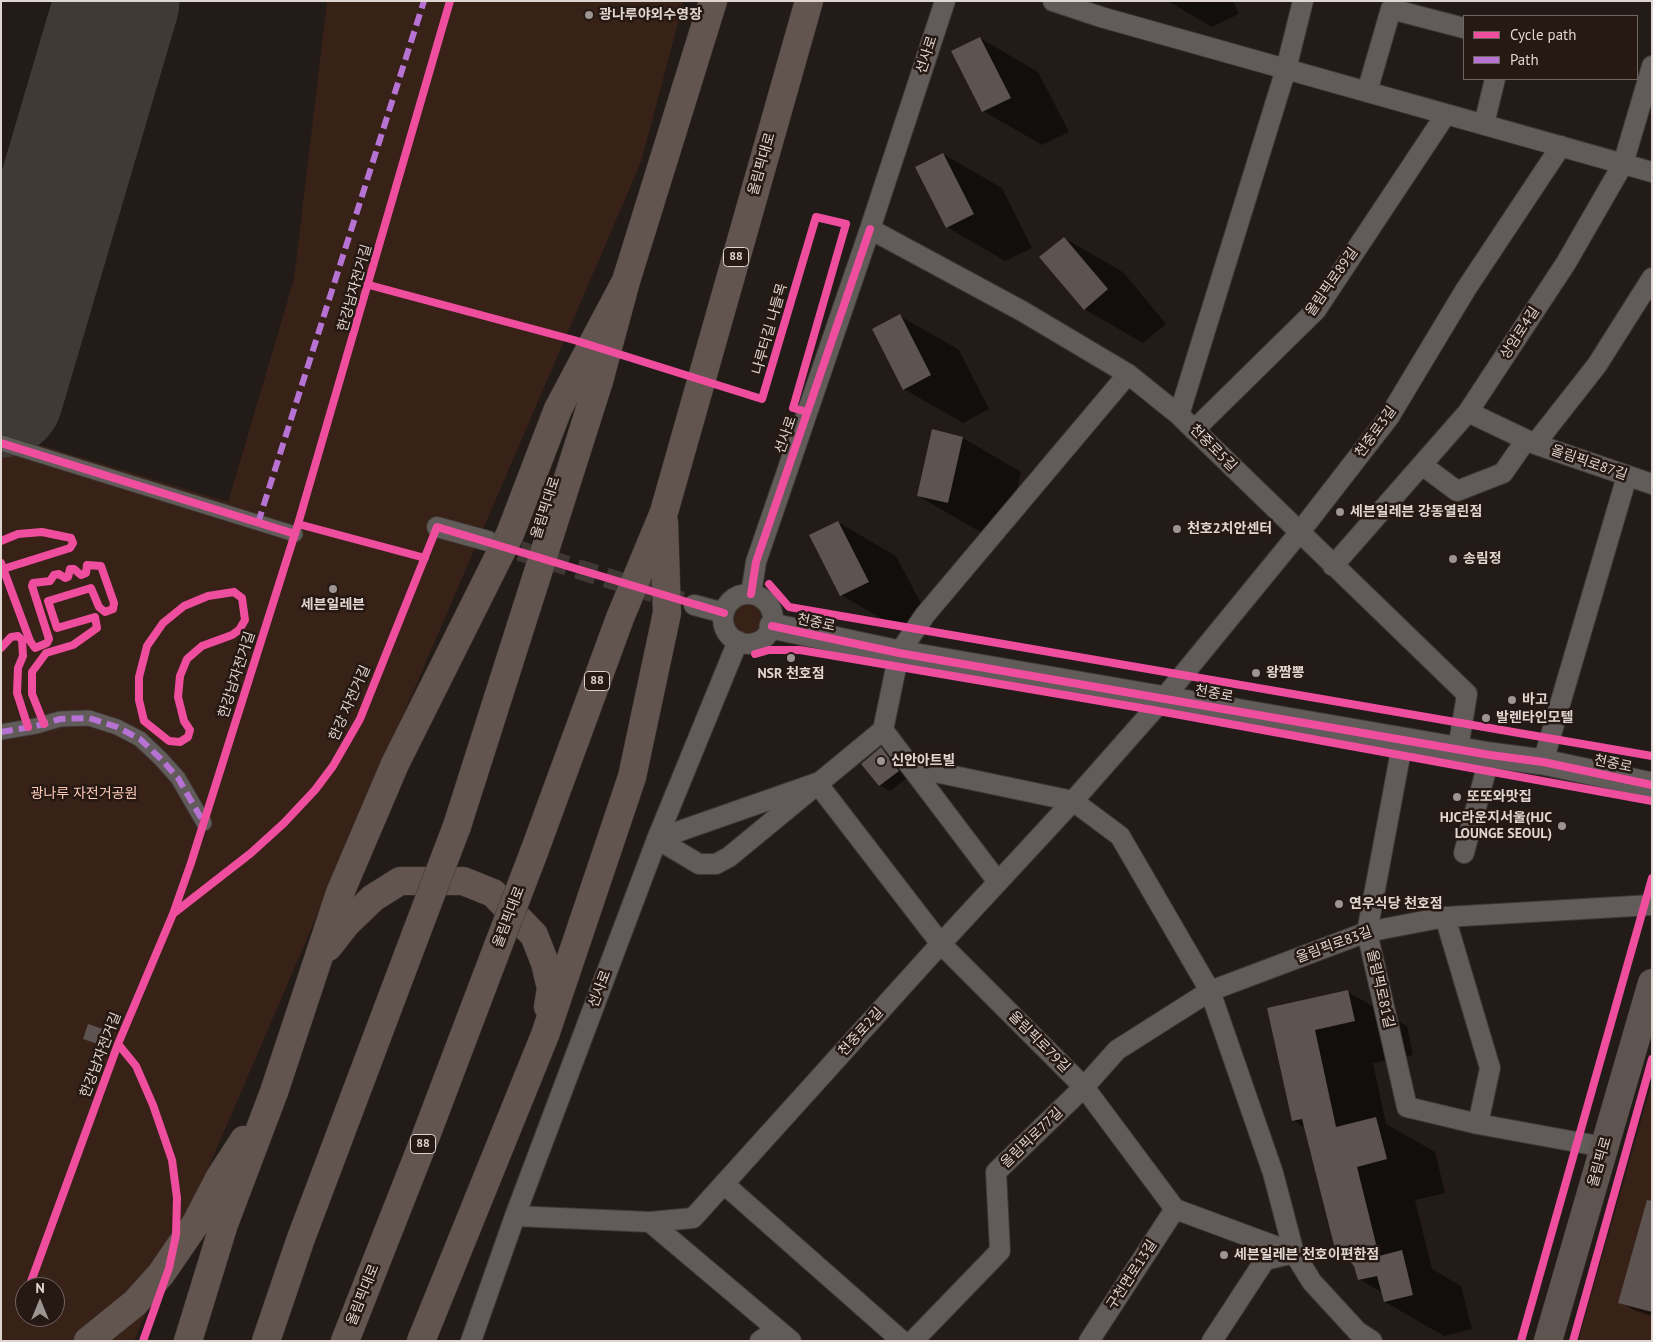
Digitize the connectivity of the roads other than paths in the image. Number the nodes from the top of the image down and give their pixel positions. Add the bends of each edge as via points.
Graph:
1 (713, 1) edge
2 (808, 1) edge
3 (945, 1) edge
4 (1053, 1) edge
5 (1303, 1) edge
6 (1463, 28) edge
7 (1652, 66) edge
8 (1286, 69) junction
9 (1495, 80) edge
10 (1367, 92) junction
11 (1446, 114) junction
12 (1484, 124) junction
13 (1561, 146) junction
14 (1623, 164) junction
15 (1652, 172) edge
16 (870, 230) junction
17 (1652, 278) edge
18 (626, 281) junction
19 (1128, 374) junction
20 (1468, 412) junction
21 (1179, 415) junction
22 (1194, 430) junction
23 (1530, 442) junction
24 (1, 443) edge
25 (1422, 465) junction
26 (1627, 476) junction
27 (1652, 484) edge
28 (664, 512) junction
29 (437, 527) dead end
30 (1299, 533) junction
31 (295, 534) dead end
32 (488, 541) tunnel mouth
33 (1333, 566) junction
34 (751, 594) junction
35 (694, 605) tunnel mouth
36 (724, 613) junction
37 (772, 626) junction
38 (738, 642) junction
39 (899, 653) junction
40 (1164, 698) junction
41 (883, 730) junction
42 (1, 732) edge
43 (1403, 740) junction
44 (1458, 749) junction
45 (1490, 756) junction
46 (1543, 762) junction
47 (912, 767) junction
48 (816, 783) junction
49 (1652, 785) edge
50 (1073, 801) junction
51 (204, 822) dead end
52 (657, 839) junction
53 (1464, 852) dead end
54 (998, 882) junction
55 (1652, 905) edge
56 (1446, 917) junction
57 (1367, 932) junction
58 (940, 944) junction
59 (318, 962) junction
60 (1652, 984) edge
61 (1210, 991) junction
62 (545, 1036) junction
63 (1084, 1087) junction
64 (274, 1092) junction
65 (1478, 1124) junction
66 (1604, 1147) junction
67 (724, 1184) junction
68 (1175, 1210) junction
69 (515, 1216) junction
70 (650, 1222) junction
71 (300, 1241) junction
72 (1294, 1253) junction
73 (784, 1335) edge
74 (1360, 1337) edge
75 (88, 1341) edge
76 (188, 1341) edge
77 (247, 1341) edge
78 (266, 1341) edge
79 (345, 1341) edge
80 (421, 1341) edge
81 (471, 1341) edge
82 (760, 1341) edge
83 (902, 1341) edge
84 (914, 1341) edge
85 (1089, 1341) edge
86 (1212, 1341) edge
87 (1548, 1341) edge

1 - 18 highway, 올림픽대로
2 - 28 highway, 올림픽대로 / 88
3 - 16 street, 선사로
4 - 8 street
5 - 8 street
6 - 10 street via 1391,8
7 - 14 street, 상암로4길
8 - 10 street
8 - 21 street
9 - 12 street
10 - 11 street
11 - 12 street
11 - 22 street, 올림픽로89길 via 1316,310
12 - 13 street
13 - 14 street
13 - 30 street, 천중로3길 via 1466,288 1389,417
14 - 15 street
14 - 20 street, 상암로4길 via 1566,263
16 - 19 street, 천중로5길 via 1022,311
16 - 34 street, 선사로 via 756,562
17 - 23 street via 1596,366
18 - 59 highway via 558,409 510,534 395,764 340,893
18 - 71 highway, 올림픽대로, bridge via 600,381 456,826
19 - 21 street, 천중로5길
19 - 39 street via 925,614
20 - 23 street, 올림픽로87길
20 - 25 street, 상암로4길
21 - 22 street, 천중로5길
22 - 30 street, 천중로5길
23 - 25 street via 1502,473 1457,491
23 - 26 street, 올림픽로87길
24 - 31 street
25 - 33 street, 상암로4길
26 - 27 street, 올림픽로87길
26 - 46 street
28 - 62 highway via 667,613 632,777
28 - 79 highway, 올림픽대로 / 88, bridge via 620,618 427,1134
29 - 32 street
30 - 33 street, 천중로5길
30 - 40 street, 천중로3길
33 - 44 street, 천중로5길 via 1467,694
34 - 36 street via 735,597
34 - 37 street via 766,600 773,614
35 - 36 street
36 - 38 street via 724,626
37 - 38 street via 759,642
37 - 39 street, 천중로
38 - 52 street, 선사로
39 - 40 street, 천중로
39 - 41 street
40 - 43 street, 천중로
40 - 50 street, 천중로2길
41 - 47 street
41 - 48 street
42 - 51 street via 60,719 89,718 117,727 140,739 161,759 178,778
43 - 44 street, 천중로
43 - 57 street, 올림픽로81길
44 - 45 street, 천중로
45 - 46 street, 천중로
45 - 53 street
46 - 49 street, 천중로
47 - 50 street
47 - 54 street
48 - 52 street
48 - 52 street via 729,857 716,864 699,864
48 - 58 street, 올림픽로79길
50 - 54 street, 천중로2길
50 - 61 street via 1120,836
52 - 69 street, 선사로
54 - 58 street, 천중로2길
55 - 56 street, 올림픽로83길
56 - 57 street, 올림픽로83길
56 - 65 street via 1490,1068
57 - 61 street, 올림픽로83길
57 - 65 street, 올림픽로81길 via 1407,1107
58 - 63 street, 올림픽로79길
58 - 67 street, 천중로2길
59 - 62 highway via 346,924 373,898 400,881 463,881 493,893 534,935 550,988
59 - 64 highway
60 - 66 main road, 올림픽로
61 - 63 street, 올림픽로83길 via 1117,1050
61 - 72 street via 1273,1173
62 - 80 highway
63 - 68 street, 올림픽로79길
63 - 84 street, 올림픽로77길 via 996,1172 1000,1251
64 - 75 highway via 220,1177 196,1223 161,1274 135,1303
64 - 76 highway via 224,1224
65 - 66 street, 올림픽로81길
66 - 87 main road, 올림픽로
67 - 70 street, 천중로2길 via 694,1218
67 - 83 street
68 - 72 street
68 - 85 street, 구천면로13길
69 - 70 street, 천중로2길
69 - 81 street, 선사로
70 - 73 street
71 - 77 highway
71 - 78 highway, 올림픽대로
72 - 74 street via 1312,1282
72 - 86 street via 1265,1260
73 - 82 street

